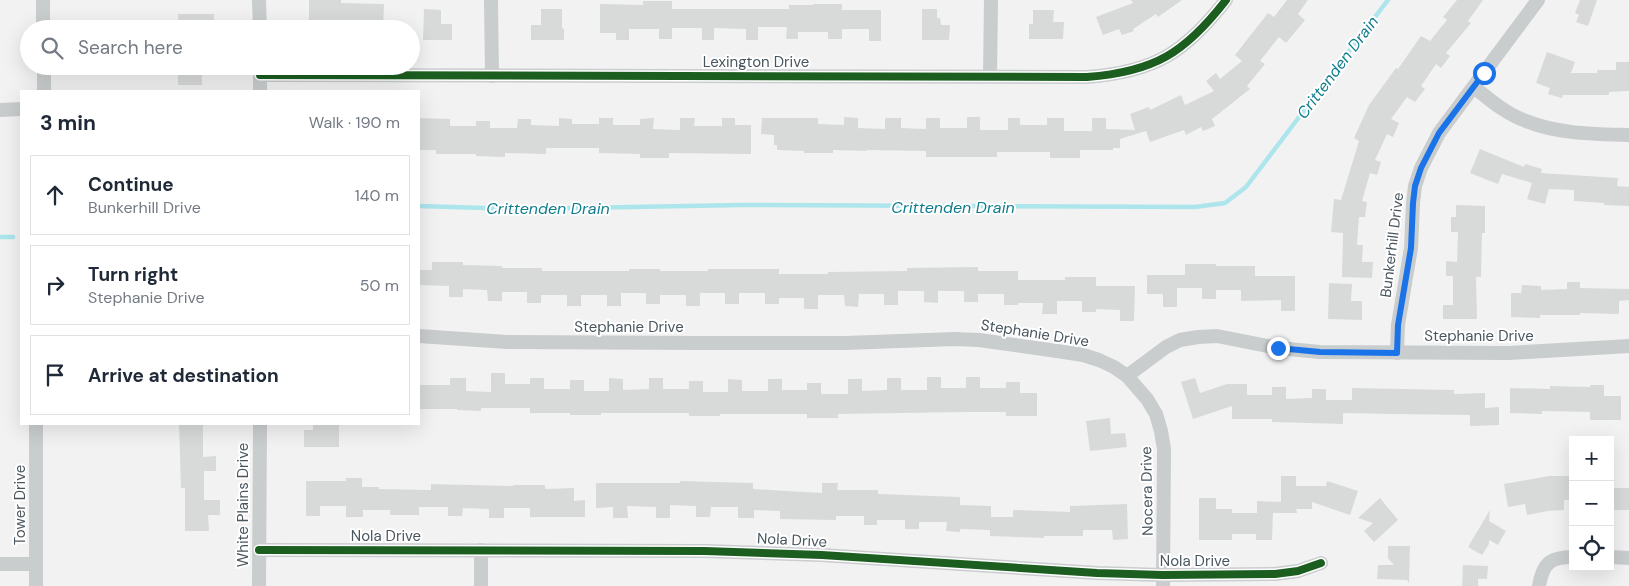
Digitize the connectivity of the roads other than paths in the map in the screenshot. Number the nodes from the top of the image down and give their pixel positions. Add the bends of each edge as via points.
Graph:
1 (43, 0) edge
2 (259, 0) edge
3 (491, 0) edge
4 (991, 0) edge
5 (1226, 0) edge
6 (1538, 0) edge
7 (43, 20) edge
8 (260, 20) edge
9 (420, 74) edge
10 (44, 75) edge
11 (260, 75) edge
12 (492, 76) junction
13 (990, 76) junction
14 (1474, 87) junction
15 (44, 90) edge
16 (260, 90) edge
17 (20, 109) edge
18 (0, 110) edge
19 (1629, 135) edge
20 (420, 336) edge
21 (1629, 346) edge
22 (1397, 353) junction
23 (1127, 376) junction
24 (36, 425) edge
25 (260, 425) edge
26 (259, 550) junction
27 (481, 550) junction
28 (1569, 557) edge
29 (1614, 558) edge
30 (1629, 558) edge
31 (1321, 563) dead end
32 (0, 564) edge
33 (36, 564) junction
34 (1163, 580) edge
35 (36, 586) edge
36 (259, 586) edge
37 (481, 586) edge
38 (1539, 586) edge

1 - 7 street
2 - 8 street
3 - 12 street
4 - 13 street
5 - 13 street, Lexington Drive via 1185,44 1168,56 1131,72 1087,77
6 - 14 street, Bunkerhill Drive
9 - 12 street, Lexington Drive
10 - 15 street
11 - 16 street
12 - 13 street, Lexington Drive
14 - 19 street via 1506,111 1547,128
14 - 22 street, Bunkerhill Drive via 1439,133 1415,186 1411,248 1398,325
17 - 18 street
20 - 23 street, Stephanie Drive via 507,342 979,340 1083,355
21 - 22 street, Stephanie Drive via 1509,353
22 - 23 street, Stephanie Drive via 1320,352 1216,336 1198,337 1180,340 1166,347
23 - 34 street, Nocera Drive via 1147,399 1161,431 1164,449
24 - 33 street, Tower Drive
25 - 26 street, White Plains Drive
26 - 27 street, Nola Drive
26 - 36 street, White Plains Drive
27 - 34 street, Nola Drive via 654,550 822,555
27 - 37 street
28 - 38 street via 1553,559 1546,565
29 - 30 street
31 - 34 street, Nola Drive via 1275,574
32 - 33 street
33 - 35 street, Tower Drive

